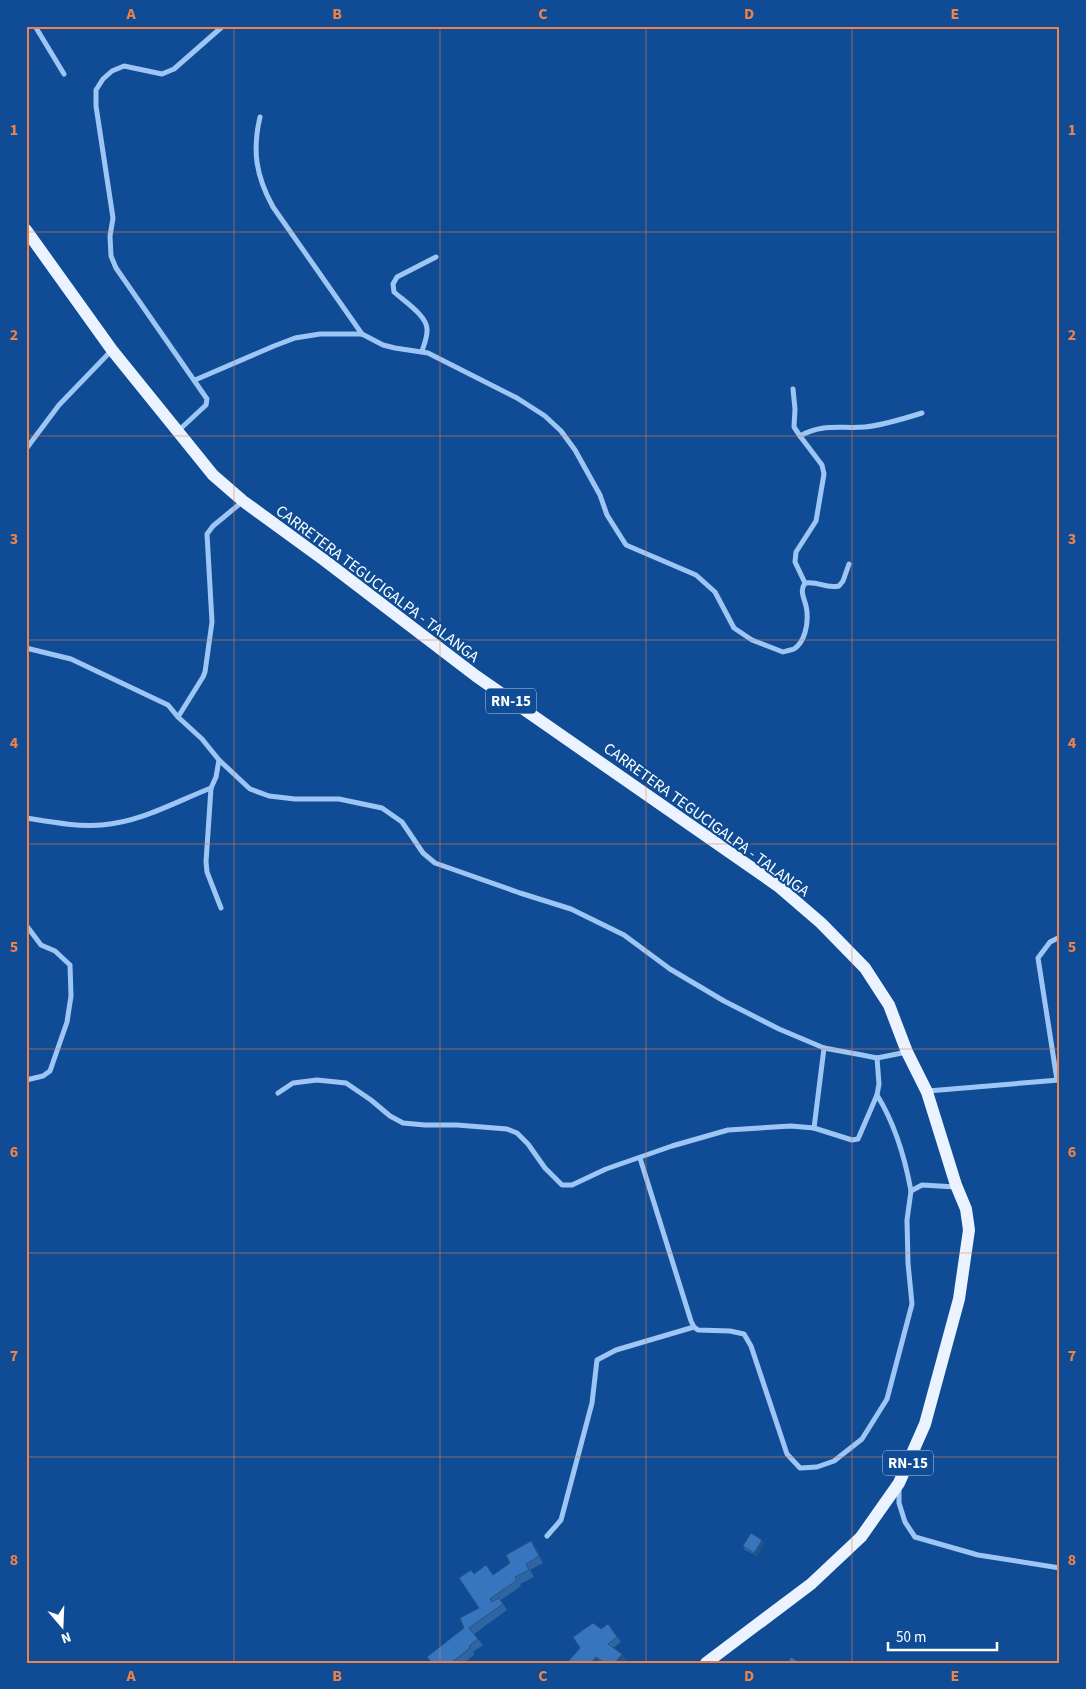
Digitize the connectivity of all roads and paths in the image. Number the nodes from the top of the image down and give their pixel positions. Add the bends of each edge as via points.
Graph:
1 (35, 26) edge
2 (223, 26) edge
3 (64, 74) dead end
4 (260, 117) dead end
5 (26, 230) edge
6 (436, 257) dead end
7 (362, 334) junction
8 (112, 350) junction
9 (422, 351) junction
10 (195, 380) junction
11 (794, 389) dead end
12 (922, 413) dead end
13 (178, 431) junction
14 (800, 436) junction
15 (26, 449) edge
16 (243, 501) junction
17 (849, 564) dead end
18 (805, 583) junction
19 (26, 648) edge
20 (178, 717) junction
21 (219, 760) junction
22 (210, 788) junction
23 (26, 818) edge
24 (220, 908) dead end
25 (26, 925) edge
26 (1060, 937) edge
27 (824, 1048) junction
28 (907, 1052) junction
29 (877, 1058) junction
30 (26, 1080) edge
31 (1058, 1080) edge
32 (927, 1092) junction
33 (278, 1093) dead end
34 (877, 1095) junction
35 (814, 1128) junction
36 (640, 1158) junction
37 (956, 1186) junction
38 (911, 1191) junction
39 (694, 1327) junction
40 (899, 1483) junction
41 (547, 1536) dead end
42 (1060, 1568) edge
43 (706, 1663) edge

1 - 3 street
2 - 10 street via 174,69 162,74 124,66 103,78 96,90 113,218 111,256 116,268
4 - 7 street via 256,163 266,194
5 - 8 main road, CARRETERA TEGUCIGALPA - TALANGA / RN-15
6 - 9 street via 398,277 393,284 394,292 424,320 428,329
7 - 9 street via 394,348
7 - 10 street via 320,334 295,338
8 - 13 main road, CARRETERA TEGUCIGALPA - TALANGA / RN-15
8 - 15 street via 59,405
9 - 18 street via 517,398 545,416 575,450 600,495 607,515 626,545 696,575 715,592 734,628 752,640 783,652 801,641 807,627 808,612 802,593
10 - 13 street via 205,394 206,405
11 - 14 street via 794,427
12 - 14 street via 865,427 836,426 810,430
13 - 16 main road, CARRETERA TEGUCIGALPA - TALANGA / RN-15 via 213,476
14 - 18 street via 822,465 824,474 816,521 796,552 795,562
16 - 20 street via 207,534 212,622 205,672
16 - 28 main road, CARRETERA TEGUCIGALPA - TALANGA / RN-15 via 476,676 778,886 821,923 865,968 888,1006
17 - 18 street via 839,586 829,588
19 - 20 street via 71,659 168,705
20 - 21 street
21 - 22 street
21 - 27 street via 250,789 269,796 339,799 382,808 402,822 423,853 436,862 520,894 571,909 624,935 670,969 724,1001
22 - 23 street via 140,817 103,825
22 - 24 street via 207,872
25 - 30 street via 41,945 55,951 70,965 71,996 67,1022 50,1071
26 - 31 street via 1050,942 1038,958
27 - 29 street
27 - 35 street
28 - 29 street
28 - 32 main road, CARRETERA TEGUCIGALPA - TALANGA / RN-15
29 - 34 street
31 - 32 street
32 - 37 main road, CARRETERA TEGUCIGALPA - TALANGA / RN-15
33 - 36 street via 293,1083 317,1080 346,1083 403,1123 506,1129 517,1133 562,1185 572,1185
34 - 35 street via 858,1139
34 - 38 street via 899,1143
35 - 36 street via 791,1126 728,1130
36 - 39 street
37 - 38 street via 922,1185
37 - 40 main road, CARRETERA TEGUCIGALPA - TALANGA / RN-15 via 966,1209 970,1230 959,1299 926,1424
38 - 39 street via 907,1220 912,1304 888,1399 862,1439 834,1461 800,1468 787,1454 751,1346 744,1334
39 - 41 street via 616,1350 598,1360 592,1403 561,1520
40 - 42 street via 899,1503 904,1522 915,1536 978,1555
40 - 43 main road, CARRETERA TEGUCIGALPA - TALANGA / RN-15 via 854,1544 811,1584

